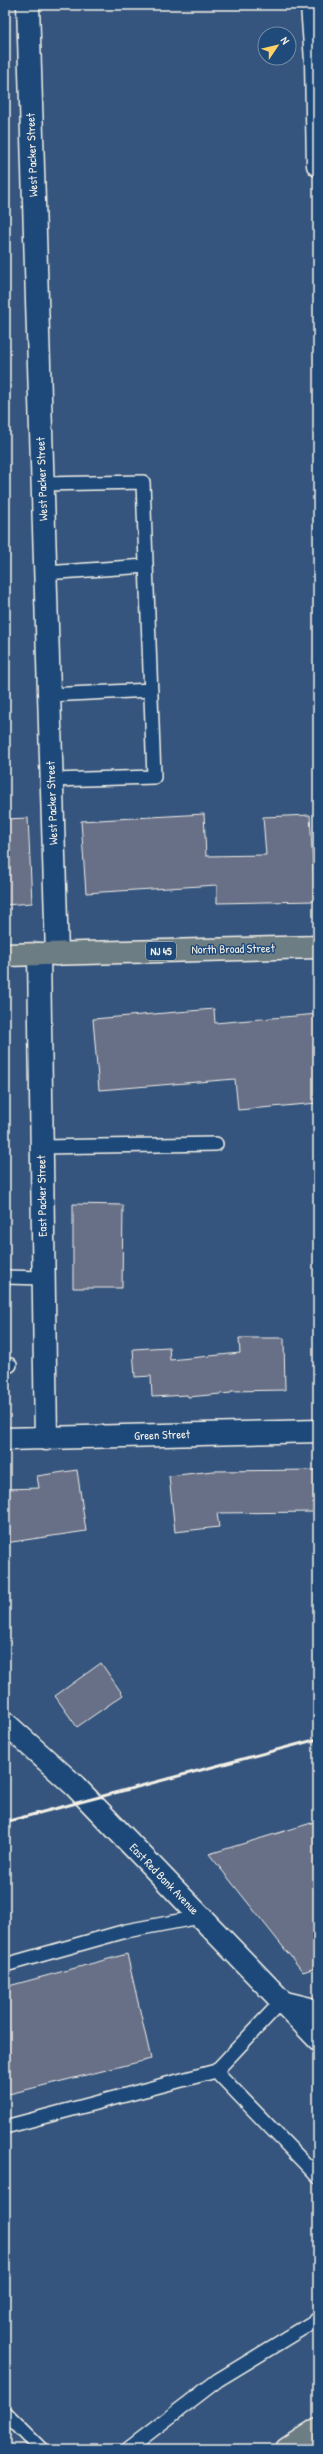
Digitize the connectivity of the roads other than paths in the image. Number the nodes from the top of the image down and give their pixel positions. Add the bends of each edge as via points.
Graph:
1 (28, 5) edge
2 (312, 5) edge
3 (317, 61) edge
4 (318, 151) edge
5 (42, 484) junction
6 (146, 566) junction
7 (45, 573) junction
8 (151, 690) junction
9 (49, 695) junction
10 (52, 780) junction
11 (318, 947) edge
12 (48, 954) junction
13 (5, 955) edge
14 (216, 1144) dead end
15 (41, 1147) junction
16 (5, 1277) edge
17 (43, 1278) junction
18 (318, 1431) edge
19 (5, 1439) edge
20 (46, 1439) junction
21 (5, 1723) edge
22 (200, 1917) junction
23 (5, 1965) edge
24 (281, 2002) junction
25 (318, 2011) edge
26 (318, 2039) edge
27 (216, 2071) junction
28 (5, 2127) edge
29 (318, 2177) edge
30 (318, 2319) edge
31 (5, 2413) edge
32 (318, 2429) edge
33 (41, 2449) edge
34 (128, 2449) edge
35 (287, 2449) edge

1 - 5 street, West Packer Street
2 - 3 street
3 - 4 street
5 - 6 lane via 143,482
5 - 7 street, West Packer Street
6 - 7 lane
6 - 8 lane
7 - 9 street, West Packer Street
8 - 9 lane
8 - 10 lane via 154,777
9 - 10 street, West Packer Street
10 - 12 street, West Packer Street
11 - 12 main road, North Broad Street / NJ 45
12 - 13 main road, North Broad Street / NJ 45
12 - 15 street, East Packer Street
14 - 15 lane
15 - 17 street, East Packer Street
16 - 17 lane
17 - 20 street, East Packer Street
18 - 20 street, Green Street
19 - 20 street, Green Street
21 - 22 street, East Red Bank Avenue via 75,1786
22 - 23 lane via 126,1931
22 - 24 street, East Red Bank Avenue
24 - 25 street
24 - 26 street, East Red Bank Avenue
24 - 27 lane
27 - 28 lane
27 - 29 lane
30 - 34 lane via 218,2380
31 - 33 lane
32 - 35 main road

